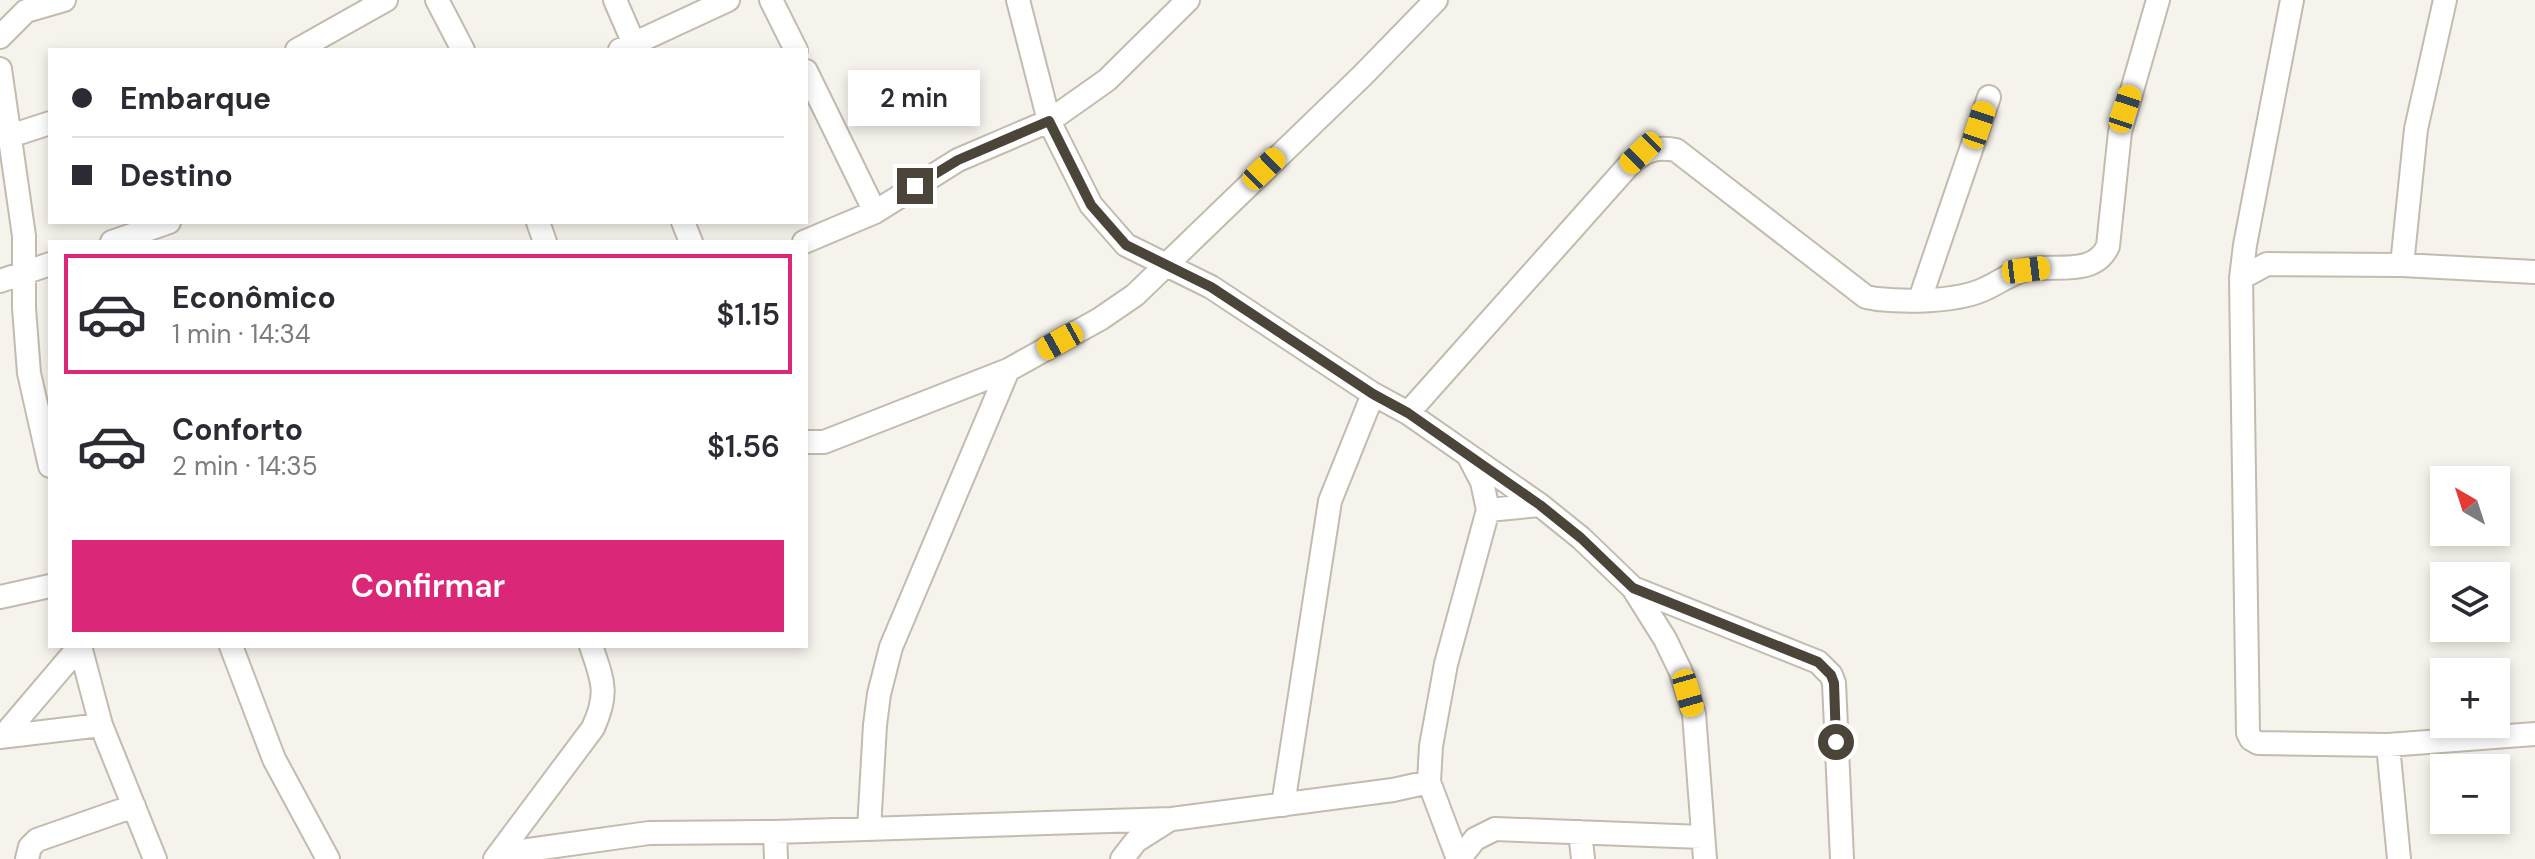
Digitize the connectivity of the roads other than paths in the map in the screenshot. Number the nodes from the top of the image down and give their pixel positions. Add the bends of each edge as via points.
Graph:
1 (64, 0) edge
2 (386, 0) edge
3 (437, 0) edge
4 (615, 0) edge
5 (728, 0) edge
6 (771, 0) edge
7 (1018, 0) edge
8 (1436, 0) edge
9 (2158, 0) edge
10 (2292, 0) edge
11 (2445, 0) edge
12 (1185, 1) edge
13 (17, 5) edge
14 (0, 37) edge
15 (627, 47) edge
16 (301, 48) edge
17 (462, 48) edge
18 (795, 48) edge
19 (0, 69) edge
20 (808, 75) edge
21 (1989, 97) dead end
22 (1049, 121) junction
23 (48, 124) edge
24 (10, 136) junction
25 (875, 212) junction
26 (163, 224) edge
27 (118, 240) edge
28 (808, 240) edge
29 (2245, 245) junction
30 (2267, 264) junction
31 (48, 265) edge
32 (2402, 265) junction
33 (1164, 266) junction
34 (2535, 272) edge
35 (24, 273) junction
36 (2241, 278) junction
37 (0, 281) edge
38 (1920, 299) junction
39 (1008, 370) junction
40 (1373, 394) junction
41 (1408, 413) junction
42 (808, 442) edge
43 (48, 453) edge
44 (1469, 457) junction
45 (1540, 505) junction
46 (1488, 510) junction
47 (48, 586) edge
48 (1633, 588) junction
49 (0, 597) edge
50 (78, 648) edge
51 (81, 648) edge
52 (232, 648) edge
53 (592, 648) edge
54 (101, 725) junction
55 (2535, 734) edge
56 (3, 736) edge
57 (2388, 745) junction
58 (1429, 782) junction
59 (1283, 805) junction
60 (134, 806) junction
61 (1172, 819) junction
62 (869, 829) junction
63 (775, 832) junction
64 (1580, 832) junction
65 (1704, 848) edge
66 (497, 857) edge
67 (326, 858) edge
68 (27, 859) edge
69 (155, 859) edge
70 (776, 859) edge
71 (1122, 859) edge
72 (1459, 859) edge
73 (1583, 859) edge
74 (1842, 859) edge
75 (2399, 859) edge

1 - 13 street
2 - 16 street
3 - 17 street
4 - 15 street
5 - 15 street
6 - 18 street
7 - 22 street
8 - 33 street
9 - 38 street via 2120,132 2104,255 2088,265 2026,270 1981,291
10 - 29 street
11 - 32 street via 2416,129
12 - 22 street via 1107,80
13 - 14 street
19 - 24 street
20 - 25 street
21 - 38 street
22 - 25 street via 958,160
22 - 33 street via 1091,205 1109,229
23 - 24 street
24 - 35 street
25 - 28 street
26 - 27 street
29 - 30 street
29 - 36 street
30 - 32 street
30 - 36 street
31 - 35 street
32 - 34 street
33 - 39 street via 1100,319
33 - 40 street via 1211,287
35 - 37 street
35 - 43 street via 29,373
36 - 57 street via 2248,733 2258,743
38 - 41 street via 1866,297 1676,150 1654,148 1629,165
39 - 42 street via 824,442
39 - 62 street via 891,647 875,725
40 - 41 street
40 - 59 street via 1330,501
41 - 44 street
44 - 45 street
44 - 46 street
45 - 46 street
45 - 48 street
46 - 58 street via 1446,664
47 - 49 street
48 - 65 street via 1681,672 1694,714
48 - 74 street via 1818,662 1831,675
50 - 56 street
51 - 54 street
52 - 67 street via 274,759
53 - 66 street via 604,689 601,712
54 - 56 street
54 - 60 street
55 - 57 street
57 - 75 street
58 - 59 street
58 - 72 street
59 - 61 street
60 - 68 street via 37,840
60 - 69 street
61 - 62 street
61 - 71 street via 1136,841
62 - 63 street
63 - 66 street via 649,833
63 - 70 street
64 - 65 street
64 - 72 street via 1495,829 1475,839
64 - 73 street

